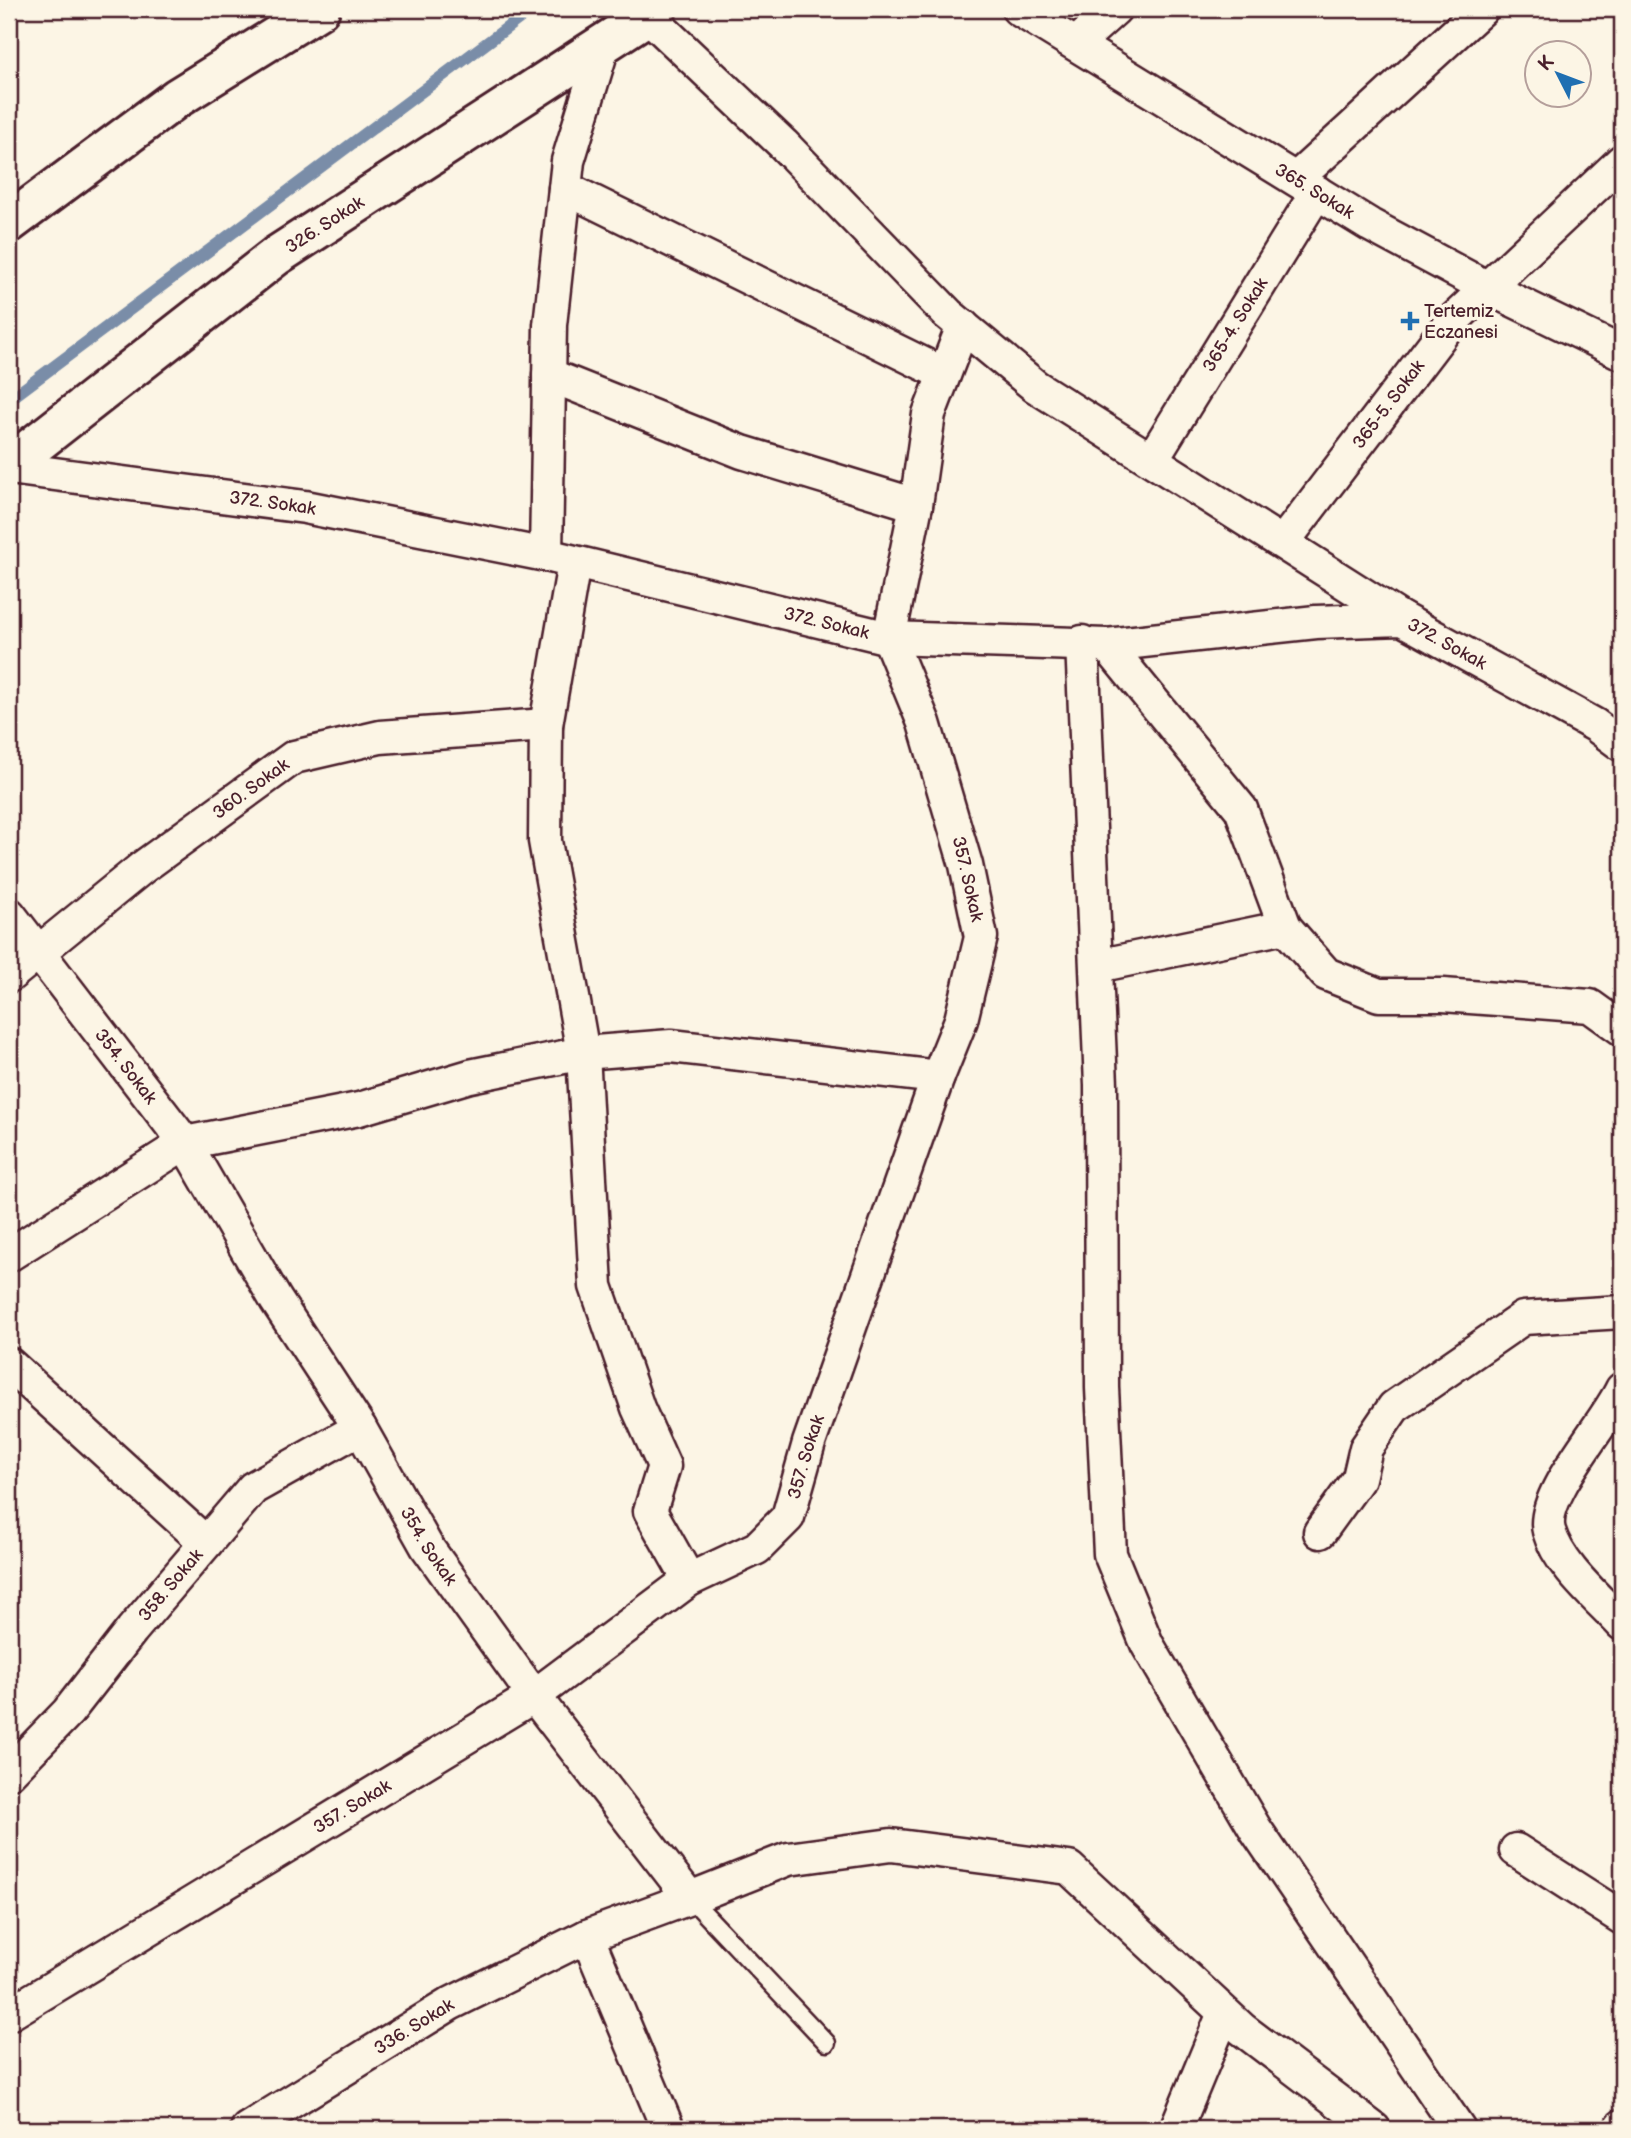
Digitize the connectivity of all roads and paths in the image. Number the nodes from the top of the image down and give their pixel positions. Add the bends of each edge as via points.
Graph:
1 (320, 9) edge
2 (1018, 9) edge
3 (1115, 9) edge
4 (1482, 9) edge
5 (652, 12) edge
6 (604, 43) junction
7 (1076, 44) junction
8 (1622, 161) edge
9 (1307, 186) junction
10 (565, 188) junction
11 (9, 223) edge
12 (1486, 286) junction
13 (963, 326) junction
14 (1622, 353) edge
15 (944, 374) junction
16 (549, 375) junction
17 (1152, 459) junction
18 (9, 467) edge
19 (916, 505) junction
20 (1284, 541) junction
21 (560, 559) junction
22 (1402, 619) junction
23 (889, 638) junction
24 (1094, 643) junction
25 (546, 725) junction
26 (1622, 745) edge
27 (9, 914) edge
28 (1285, 927) junction
29 (39, 951) junction
30 (1097, 966) junction
31 (9, 976) edge
32 (1622, 1028) edge
33 (583, 1053) junction
34 (937, 1077) junction
35 (185, 1143) junction
36 (9, 1255) edge
37 (1622, 1312) edge
38 (9, 1364) edge
39 (1622, 1389) edge
40 (360, 1428) junction
41 (1320, 1532) dead end
42 (206, 1543) junction
43 (688, 1580) junction
44 (1622, 1624) edge
45 (534, 1696) junction
46 (9, 1773) edge
47 (1516, 1850) dead end
48 (690, 1898) junction
49 (1622, 1918) edge
50 (587, 1936) junction
51 (1224, 2013) junction
52 (9, 2014) edge
53 (827, 2043) dead end
54 (247, 2129) edge
55 (667, 2129) edge
56 (1176, 2129) edge
57 (1374, 2129) edge
58 (1459, 2129) edge

1 - 11 street via 177,98
2 - 7 street, 365. Sokak
3 - 7 street
4 - 9 street, 365-4. Sokak
5 - 6 street, 326. Sokak
5 - 13 street
6 - 10 street via 568,161
6 - 18 street, 326. Sokak via 275,256
7 - 9 street, 365. Sokak
8 - 12 street, 365-5. Sokak
9 - 12 street, 365. Sokak
9 - 17 street, 365-4. Sokak
10 - 15 street
10 - 16 street
12 - 14 street, 365. Sokak
12 - 20 street, 365-5. Sokak via 1451,322
13 - 15 street
13 - 17 street via 1035,386
15 - 19 street via 929,414
16 - 19 street via 742,452
16 - 21 street
17 - 20 street
18 - 21 street, 372. Sokak via 305,507
19 - 23 street
20 - 22 street
21 - 23 street, 372. Sokak
21 - 25 street
22 - 24 street, 372. Sokak via 1316,622
22 - 26 street, 372. Sokak via 1595,725
23 - 24 street, 372. Sokak
23 - 34 street, 357. Sokak via 925,723 966,865 981,937 961,1020
24 - 28 street via 1241,809
24 - 30 street
25 - 29 street, 360. Sokak via 380,737 294,757 143,867
25 - 33 street via 545,841
27 - 29 street, 354. Sokak
28 - 30 street
28 - 32 street via 1326,974 1378,995 1590,1006
29 - 31 street, 360. Sokak
29 - 35 street, 354. Sokak
30 - 58 street via 1102,1388 1110,1554 1147,1644 1256,1830
33 - 34 street via 671,1046
33 - 35 street via 470,1076 359,1109
33 - 43 street via 596,1286 638,1408 664,1466 650,1511
34 - 43 street, 357. Sokak via 809,1443 788,1517 757,1548
35 - 36 street
35 - 40 street, 354. Sokak via 276,1300
37 - 41 street via 1523,1318 1394,1407 1366,1448 1359,1478
38 - 42 street
39 - 44 street via 1555,1491 1548,1529 1565,1560
40 - 42 street, 358. Sokak via 253,1488
40 - 45 street, 354. Sokak via 427,1547
42 - 46 street, 358. Sokak via 68,1712
43 - 45 street, 357. Sokak
45 - 48 street, 354. Sokak
45 - 52 street, 357. Sokak
47 - 49 street
48 - 50 street
48 - 51 street via 788,1859 891,1844 1069,1868
48 - 53 lane
50 - 54 street, 336. Sokak via 450,2004
50 - 55 street
51 - 56 street
51 - 57 street

